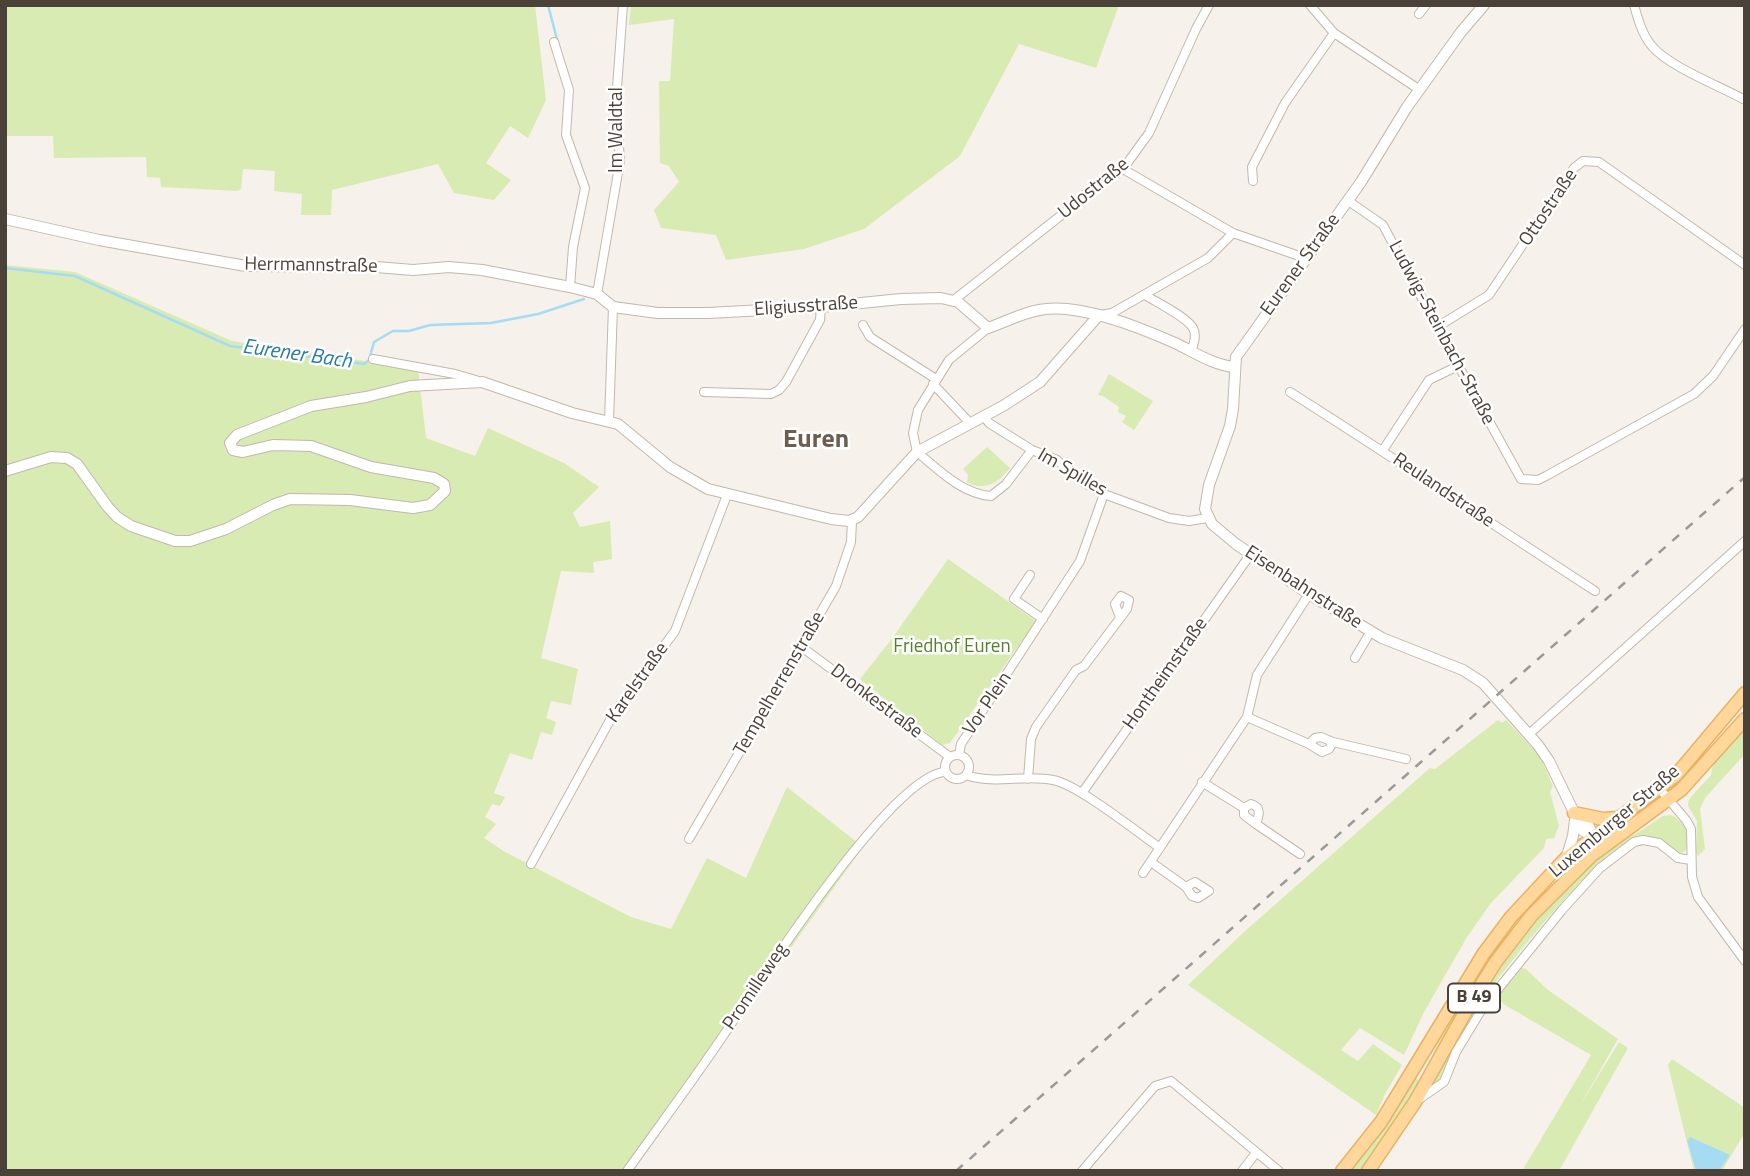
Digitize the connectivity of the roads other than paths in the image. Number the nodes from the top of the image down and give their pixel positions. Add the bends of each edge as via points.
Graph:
1 (623, 5) edge
2 (1209, 5) edge
3 (1310, 5) edge
4 (1426, 5) edge
5 (1634, 5) edge
6 (1482, 6) edge
7 (1419, 14) dead end
8 (1334, 33) junction
9 (554, 41) dead end
10 (1420, 90) junction
11 (1745, 100) edge
12 (1123, 169) junction
13 (1253, 181) dead end
14 (1347, 200) junction
15 (5, 219) edge
16 (1233, 233) junction
17 (1305, 258) junction
18 (1745, 265) edge
19 (570, 287) junction
20 (597, 294) junction
21 (1145, 295) junction
22 (954, 300) junction
23 (614, 307) junction
24 (821, 307) junction
25 (1099, 315) junction
26 (863, 325) dead end
27 (1437, 327) junction
28 (988, 328) junction
29 (1745, 329) edge
30 (1191, 351) junction
31 (373, 359) dead end
32 (1458, 366) junction
33 (1234, 367) junction
34 (482, 382) junction
35 (935, 382) junction
36 (704, 392) dead end
37 (1290, 392) dead end
38 (984, 416) junction
39 (609, 421) junction
40 (970, 423) junction
41 (1032, 450) junction
42 (1383, 450) junction
43 (917, 452) junction
44 (5, 471) edge
45 (1104, 494) junction
46 (727, 495) junction
47 (1207, 518) junction
48 (855, 519) junction
49 (1745, 541) edge
50 (1250, 555) junction
51 (1030, 575) dead end
52 (1595, 591) dead end
53 (1309, 594) junction
54 (1120, 617) dead end
55 (1043, 619) junction
56 (1371, 631) junction
57 (803, 648) junction
58 (1354, 658) dead end
59 (1745, 693) edge
60 (1247, 717) junction
61 (1745, 719) edge
62 (1529, 734) junction
63 (1333, 742) junction
64 (1310, 744) junction
65 (954, 756) junction
66 (1406, 759) dead end
67 (945, 772) junction
68 (966, 775) junction
69 (1028, 779) junction
70 (1202, 782) junction
71 (1659, 788) junction
72 (1082, 793) junction
73 (1670, 800) junction
74 (1244, 808) junction
75 (1574, 813) junction
76 (1619, 818) junction
77 (1256, 824) junction
78 (1593, 836) junction
79 (689, 839) dead end
80 (1614, 839) junction
81 (1160, 848) junction
82 (1300, 854) dead end
83 (1591, 856) junction
84 (1566, 858) junction
85 (1691, 860) junction
86 (1151, 862) junction
87 (531, 864) dead end
88 (1143, 873) dead end
89 (1186, 887) dead end
90 (1745, 961) edge
91 (1421, 1059) junction
92 (1431, 1086) junction
93 (1256, 1153) junction
94 (627, 1171) edge
95 (1082, 1171) edge
96 (1241, 1171) edge
97 (1279, 1171) edge
98 (1342, 1171) edge
99 (1368, 1171) edge

1 - 20 street, Im Waldtal via 617,102 620,161
2 - 12 street, Udostraße via 1149,133
3 - 8 street
4 - 7 street
5 - 11 street via 1644,35 1657,52
6 - 10 street, Eurener Straße
8 - 10 street
8 - 13 street via 1286,103 1252,167
9 - 19 street via 569,90 566,135 586,188
10 - 14 street, Eurener Straße
12 - 16 street
12 - 22 street, Udostraße via 1092,188
14 - 17 street, Eurener Straße
14 - 27 street, Ludwig-Steinbach-Straße via 1383,225
15 - 19 street, Herrmannstraße via 246,266 457,268
16 - 17 street
16 - 21 street via 1208,258
17 - 33 street, Eurener Straße
18 - 27 street, Ottostraße via 1599,162 1583,161 1489,295
19 - 20 street, Herrmannstraße
20 - 23 street, Herrmannstraße
21 - 25 street
21 - 30 street via 1193,328
22 - 24 street, Eligiusstraße via 914,298
22 - 28 street
23 - 24 street, Eligiusstraße via 658,313
23 - 39 street
24 - 36 street via 820,320 779,390 771,394
25 - 28 street via 1043,309
25 - 30 street
25 - 38 street via 1040,382
26 - 35 street via 870,337
27 - 32 street, Ludwig-Steinbach-Straße
28 - 35 street via 949,360
29 - 32 street, Ludwig-Steinbach-Straße via 1713,376 1694,394 1538,480 1521,479
30 - 33 street
31 - 34 street
32 - 42 street via 1430,380
33 - 47 street, Eurener Straße via 1230,426 1209,485
34 - 39 street
34 - 44 street via 410,386 312,406 232,439 230,446 236,452 273,445 311,446 371,467 434,478 445,491 430,505 413,508 290,499 226,529 175,541 117,517 77,464 67,458 51,457
35 - 40 street
35 - 43 street via 914,420
37 - 42 street, Reulandstraße
38 - 40 street
38 - 41 street, Im Spilles
39 - 46 street via 670,467
40 - 43 street
41 - 43 street via 991,496 957,484
41 - 45 street, Im Spilles via 1057,460
42 - 52 street, Reulandstraße
43 - 48 street
45 - 47 street, Im Spilles via 1169,518
45 - 55 street, Vor Plein via 1080,561
46 - 48 street via 831,519
46 - 87 street, Karelstraße via 675,631 614,713
47 - 50 street, Eisenbahnstraße
48 - 57 street, Tempelherrenstraße via 836,586
49 - 62 street
50 - 53 street, Eisenbahnstraße
50 - 72 street, Hontheimstraße
51 - 55 street via 1014,599
53 - 56 street, Eisenbahnstraße
53 - 60 street via 1256,675
54 - 69 street via 1036,727 1028,751
55 - 65 street, Vor Plein
56 - 58 street, Eisenbahnstraße
56 - 62 street, Eisenbahnstraße via 1471,675
57 - 65 street, Dronkestraße
57 - 79 street, Tempelherrenstraße
59 - 71 main road, Luxemburger Straße / B 49 via 1676,775
60 - 64 street
60 - 70 street
61 - 73 main road, Luxemburger Straße / B 49
62 - 75 street, Eisenbahnstraße via 1549,761
63 - 64 street via 1318,737
63 - 64 street via 1322,752
63 - 66 street
65 - 67 street
65 - 68 street via 967,761
67 - 68 street via 953,779
67 - 94 street, Promilleweg via 924,778 820,893
68 - 69 street via 981,780
69 - 72 street via 1055,780
70 - 74 street
70 - 81 street
71 - 73 street
71 - 76 main road, Luxemburger Straße / B 49
72 - 81 street
73 - 80 main road, Luxemburger Straße / B 49
73 - 85 street via 1691,829
74 - 77 street via 1244,815
74 - 77 street via 1251,804 1259,808
75 - 76 main road
75 - 78 street, Eisenbahnstraße via 1586,822
75 - 84 street
76 - 78 main road, Luxemburger Straße / B 49
77 - 82 street
78 - 80 street
78 - 83 street
78 - 84 main road, Luxemburger Straße / B 49
80 - 83 main road, Luxemburger Straße / B 49
81 - 86 street
83 - 92 main road, Luxemburger Straße / B 49 via 1531,916 1495,963
84 - 91 main road, Luxemburger Straße / B 49 via 1484,953
85 - 90 street via 1698,897
85 - 92 street, Luxemburger Straße via 1678,858 1650,840 1634,842 1600,868 1482,1009 1456,1052 1447,1079
86 - 88 street
86 - 89 street
91 - 92 street via 1419,1075
91 - 98 main road, Luxemburger Straße / B 49 via 1381,1122
92 - 99 main road, Luxemburger Straße / B 49 via 1415,1101
93 - 95 street via 1171,1081 1155,1086
93 - 96 street
93 - 97 street

